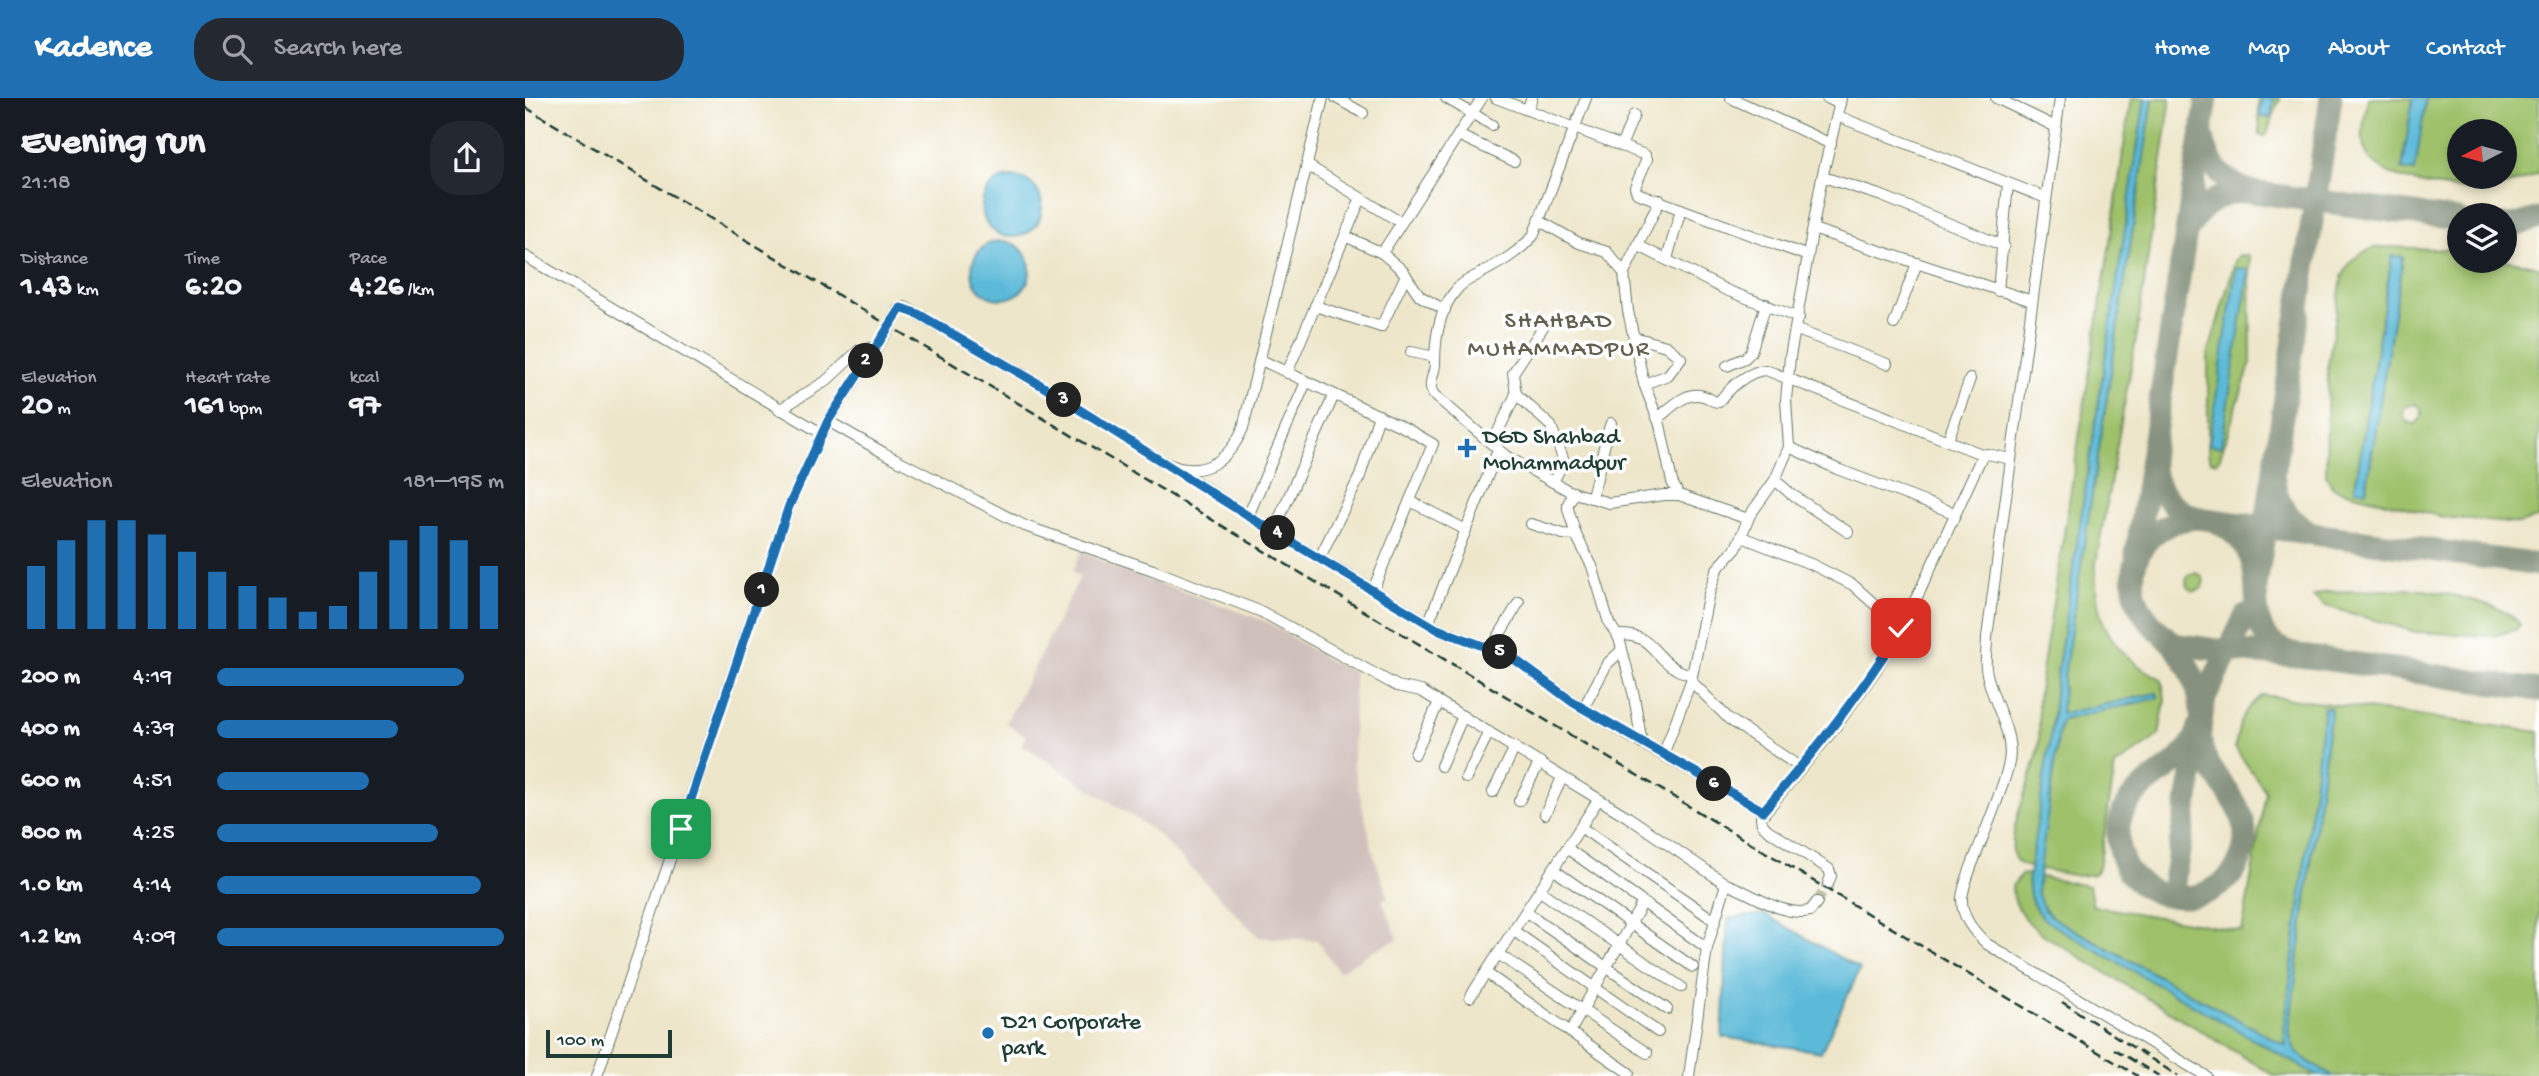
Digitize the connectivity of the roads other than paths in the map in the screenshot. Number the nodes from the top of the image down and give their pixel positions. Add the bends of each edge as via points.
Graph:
1 (1322, 98) edge
2 (1336, 98) edge
3 (1446, 98) edge
4 (1482, 98) edge
5 (1496, 98) edge
6 (1532, 98) edge
7 (1586, 98) edge
8 (1731, 98) edge
9 (1827, 98) edge
10 (1996, 98) edge
11 (2060, 98) edge
12 (1840, 101) edge
13 (1527, 110) junction
14 (1363, 113) dead end
15 (1472, 113) junction
16 (1634, 116) dead end
17 (1837, 116) junction
18 (1492, 125) dead end
19 (1574, 127) junction
20 (2056, 127) junction
21 (1458, 135) junction
22 (1831, 144) junction
23 (1621, 146) junction
24 (1514, 161) dead end
25 (1307, 165) junction
26 (1823, 177) junction
27 (2008, 184) junction
28 (1361, 198) junction
29 (2046, 198) junction
30 (1660, 200) junction
31 (1681, 209) junction
32 (1540, 221) junction
33 (1400, 222) junction
34 (1813, 229) junction
35 (1345, 236) junction
36 (1639, 246) junction
37 (2004, 246) junction
38 (1382, 253) junction
39 (525, 256) edge
40 (1808, 256) junction
41 (1667, 259) junction
42 (1917, 263) junction
43 (1624, 273) junction
44 (1406, 275) junction
45 (1998, 291) junction
46 (2032, 301) junction
47 (1766, 304) junction
48 (1315, 306) junction
49 (1445, 310) junction
50 (1799, 318) junction
51 (1894, 324) dead end
52 (1543, 327) dead end
53 (1797, 330) junction
54 (1634, 337) junction
55 (876, 347) junction
56 (1411, 352) dead end
57 (1435, 356) junction
58 (1261, 360) junction
59 (1887, 364) dead end
60 (1727, 366) dead end
61 (1287, 373) junction
62 (1787, 379) junction
63 (1970, 379) dead end
64 (1306, 382) junction
65 (1644, 384) junction
66 (1516, 394) junction
67 (1334, 395) junction
68 (779, 410) junction
69 (1379, 415) junction
70 (1658, 418) junction
71 (828, 421) junction
72 (1611, 422) dead end
73 (821, 433) junction
74 (1948, 440) junction
75 (1495, 447) junction
76 (1789, 447) junction
77 (1984, 455) junction
78 (2011, 459) junction
79 (1171, 466) junction
80 (1776, 480) junction
81 (1553, 482) junction
82 (1574, 492) junction
83 (1679, 495) junction
84 (1591, 498) junction
85 (1410, 501) junction
86 (1954, 513) junction
87 (1248, 516) junction
88 (1748, 519) junction
89 (1531, 524) dead end
90 (1274, 530) junction
91 (1466, 530) junction
92 (1848, 532) dead end
93 (1576, 535) junction
94 (1742, 537) junction
95 (1319, 559) junction
96 (1373, 590) junction
97 (1519, 602) dead end
98 (1428, 624) junction
99 (1901, 628) junction
100 (1618, 635) junction
101 (1491, 649) junction
102 (1622, 650) junction
103 (1692, 678) junction
104 (1439, 702) junction
105 (1583, 709) junction
106 (1463, 716) junction
107 (1489, 732) junction
108 (1642, 744) junction
109 (1515, 747) junction
110 (1415, 754) dead end
111 (1663, 755) junction
112 (1540, 762) junction
113 (1441, 766) dead end
114 (1801, 768) junction
115 (1466, 778) dead end
116 (1562, 778) junction
117 (1493, 792) dead end
118 (1593, 797) junction
119 (1519, 801) dead end
120 (1763, 811) junction
121 (1545, 814) dead end
122 (1582, 828) junction
123 (1567, 849) junction
124 (1554, 870) junction
125 (1726, 884) junction
126 (1828, 884) dead end
127 (1540, 891) junction
128 (1643, 902) junction
129 (1817, 902) tunnel mouth
130 (1526, 912) junction
131 (1715, 921) junction
132 (1631, 923) junction
133 (1514, 931) junction
134 (1619, 944) junction
135 (1707, 948) junction
136 (1498, 954) junction
137 (1605, 967) junction
138 (1693, 967) dead end
139 (1486, 973) junction
140 (1681, 987) dead end
141 (1594, 989) junction
142 (1470, 997) dead end
143 (1667, 1009) dead end
144 (1582, 1011) junction
145 (1570, 1032) junction
146 (1658, 1032) dead end
147 (1647, 1053) dead end
148 (1629, 1073) dead end
149 (597, 1076) edge
150 (1689, 1076) edge
151 (2206, 1076) edge

1 - 25 street
2 - 14 street
3 - 15 street
4 - 15 street
5 - 13 street
6 - 13 street
7 - 19 street
8 - 22 street
9 - 12 street
10 - 20 street
11 - 20 street
12 - 17 street
13 - 19 street
15 - 18 street
15 - 21 street
16 - 23 street
17 - 22 street
17 - 27 street
19 - 23 street
19 - 32 street
20 - 29 street
21 - 24 street
21 - 33 street
22 - 26 street
23 - 30 street via 1647,157 1634,189
25 - 28 street
25 - 58 street
26 - 34 street
26 - 37 street
27 - 29 street
27 - 37 street
28 - 33 street
28 - 35 street
29 - 46 street
30 - 31 street
30 - 36 street
31 - 40 street
31 - 41 street
32 - 43 street via 1579,243 1607,252
32 - 49 street via 1516,253 1457,288
33 - 38 street
34 - 40 street
34 - 42 street
35 - 38 street
35 - 48 street
36 - 41 street
36 - 43 street
37 - 45 street
38 - 44 street
39 - 68 street
40 - 50 street
41 - 47 street via 1726,290
42 - 45 street
42 - 51 street
43 - 54 street
44 - 48 street via 1381,327
44 - 49 street via 1420,296
45 - 46 street
46 - 78 street
47 - 50 street
47 - 60 street via 1751,352
48 - 61 street
49 - 57 street
50 - 53 street
52 - 66 street via 1513,373
53 - 59 street
53 - 62 street
54 - 65 street
54 - 65 street via 1681,355 1668,375
55 - 68 street via 859,350 826,382
55 - 71 street
55 - 79 street via 898,310 905,307
56 - 57 street
57 - 75 street via 1430,383 1433,394
58 - 61 street
58 - 79 street via 1243,428 1231,451 1210,467
61 - 64 street
62 - 70 street via 1762,370 1741,380 1719,402 1702,395 1687,396
62 - 74 street
62 - 76 street
63 - 74 street
64 - 67 street
64 - 87 street
65 - 70 street
66 - 75 street
66 - 81 street via 1553,429 1563,458
67 - 69 street
67 - 90 street
68 - 73 street
69 - 85 street via 1434,445
69 - 95 street via 1361,474
70 - 83 street
71 - 73 street
71 - 104 street via 1025,526 1269,615 1397,686 1421,691
72 - 84 street
73 - 149 street via 786,514
74 - 77 street
75 - 81 street
75 - 91 street
76 - 80 street
76 - 86 street
77 - 78 street
77 - 86 street
78 - 151 street via 1986,668 2011,754 1968,875 1964,910 1976,934 1987,944
79 - 87 street
80 - 88 street
80 - 92 street
81 - 82 street
82 - 84 street
82 - 93 street via 1568,506
83 - 84 street via 1609,503
83 - 88 street
85 - 91 street
85 - 96 street
86 - 99 street
87 - 90 street
88 - 94 street
89 - 93 street
90 - 95 street
91 - 98 street
93 - 100 street via 1592,566 1609,623
94 - 99 street via 1853,585
94 - 103 street via 1717,569
95 - 96 street
96 - 98 street
97 - 101 street
98 - 101 street
99 - 114 street via 1834,729
100 - 102 street
100 - 103 street via 1637,636
101 - 105 street via 1515,660
102 - 105 street via 1607,664
102 - 108 street
103 - 111 street
103 - 114 street via 1729,719
104 - 106 street
104 - 110 street
105 - 108 street
106 - 107 street
106 - 113 street
107 - 109 street
107 - 115 street
108 - 111 street
109 - 112 street
109 - 117 street
111 - 120 street
112 - 116 street
112 - 119 street
114 - 120 street
116 - 118 street
116 - 121 street
118 - 122 street
118 - 125 street
120 - 126 street via 1762,824 1829,869
122 - 123 street
122 - 131 street
123 - 124 street
123 - 128 street
124 - 127 street
124 - 132 street
125 - 129 street via 1797,914 1810,911
125 - 131 street
127 - 130 street
127 - 134 street
128 - 132 street
128 - 135 street
130 - 133 street
130 - 137 street
131 - 135 street
132 - 134 street
132 - 138 street
133 - 136 street
133 - 141 street
134 - 137 street
134 - 140 street
135 - 150 street
136 - 139 street
136 - 144 street
137 - 141 street
137 - 143 street
139 - 142 street
139 - 145 street
141 - 144 street
141 - 146 street
144 - 145 street
144 - 147 street
145 - 148 street

